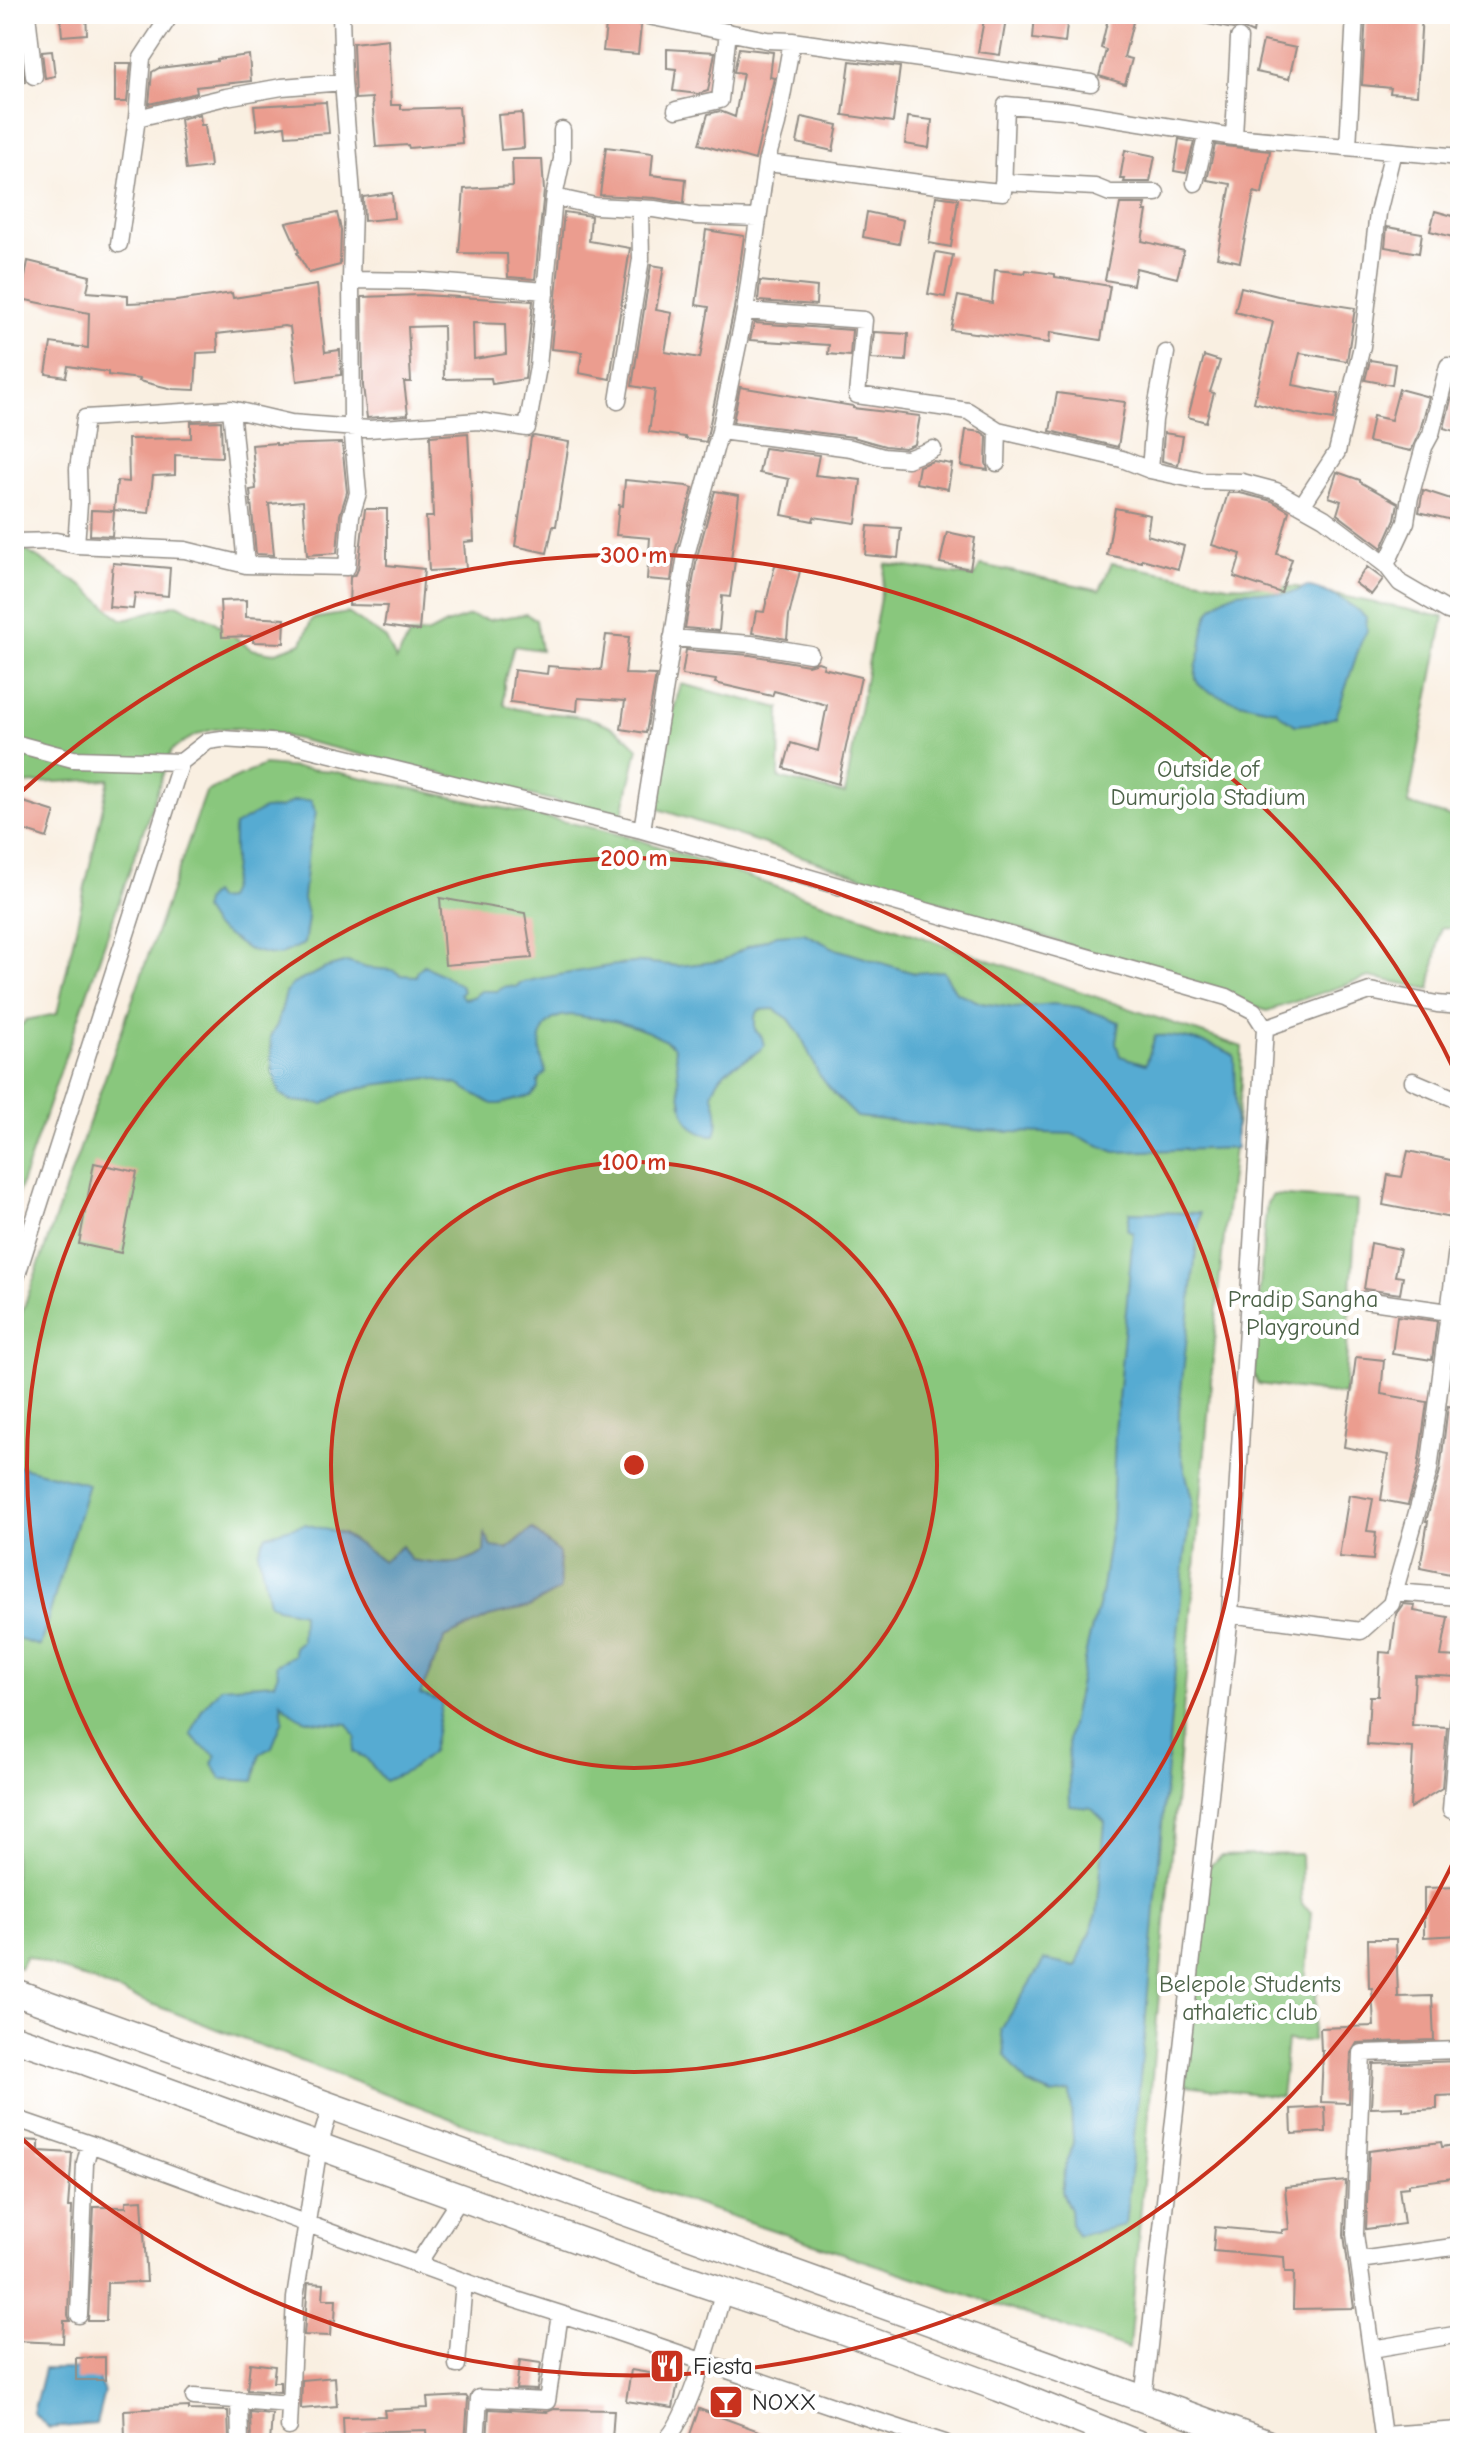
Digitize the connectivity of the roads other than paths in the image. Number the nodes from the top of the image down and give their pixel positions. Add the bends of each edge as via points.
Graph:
1 (27, 14) edge
2 (171, 14) edge
3 (341, 14) edge
4 (638, 14) edge
5 (1355, 14) edge
6 (728, 32) junction
7 (1239, 38) dead end
8 (792, 41) junction
9 (34, 76) dead end
10 (343, 82) junction
11 (1091, 83) dead end
12 (676, 110) dead end
13 (137, 118) junction
14 (562, 130) dead end
15 (1207, 133) junction
16 (1234, 137) junction
17 (1348, 147) junction
18 (1393, 151) junction
19 (1460, 157) edge
20 (766, 163) junction
21 (1003, 182) junction
22 (1195, 183) dead end
23 (1156, 193) dead end
24 (554, 197) junction
25 (640, 209) junction
26 (757, 218) junction
27 (119, 244) dead end
28 (351, 280) junction
29 (546, 291) junction
30 (745, 311) junction
31 (1166, 353) dead end
32 (1460, 369) edge
33 (618, 401) dead end
34 (231, 409) junction
35 (352, 426) junction
36 (998, 430) junction
37 (720, 431) junction
38 (933, 449) dead end
39 (997, 463) dead end
40 (1150, 470) junction
41 (1303, 504) junction
42 (14, 542) edge
43 (76, 545) junction
44 (246, 565) junction
45 (1386, 565) junction
46 (1460, 615) edge
47 (672, 638) junction
48 (810, 654) dead end
49 (14, 743) edge
50 (181, 762) junction
51 (642, 830) junction
52 (1460, 1006) edge
53 (1265, 1028) junction
54 (1413, 1081) dead end
55 (1460, 1101) edge
56 (1460, 1225) edge
57 (14, 1284) edge
58 (1364, 1300) dead end
59 (1449, 1312) junction
60 (1394, 1592) junction
61 (1460, 1597) edge
62 (1230, 1614) junction
63 (1460, 1699) edge
64 (1460, 1811) edge
65 (14, 1992) edge
66 (14, 2038) edge
67 (1460, 2050) edge
68 (331, 2107) junction
69 (14, 2118) edge
70 (90, 2144) junction
71 (319, 2146) junction
72 (461, 2197) junction
73 (308, 2225) junction
74 (1460, 2246) edge
75 (1359, 2260) junction
76 (417, 2265) junction
77 (464, 2282) junction
78 (724, 2290) junction
79 (560, 2314) junction
80 (79, 2315) dead end
81 (1460, 2334) edge
82 (1372, 2349) junction
83 (704, 2362) junction
84 (457, 2365) dead end
85 (194, 2397) dead end
86 (239, 2400) junction
87 (1143, 2400) junction
88 (290, 2404) junction
89 (289, 2427) dead end
90 (1460, 2430) edge
91 (1384, 2439) edge
92 (240, 2443) edge
93 (476, 2443) edge
94 (661, 2443) edge
95 (945, 2443) edge
96 (1136, 2443) edge
97 (1266, 2443) edge

1 - 9 street
2 - 13 street via 142,58
3 - 10 street
4 - 6 street
5 - 17 street
6 - 8 street
6 - 12 street via 720,100
7 - 16 street
8 - 11 street
8 - 20 street
10 - 13 street via 282,87
10 - 28 street via 353,207
13 - 27 street
14 - 24 street
15 - 16 street
15 - 21 street via 1006,105
15 - 22 street
16 - 17 street
17 - 18 street
18 - 19 street
18 - 41 street via 1378,213 1362,346 1337,452
20 - 21 street via 973,190 1003,192
20 - 26 street
21 - 23 street
24 - 25 street
24 - 29 street
25 - 26 street
25 - 33 street via 641,259
26 - 30 street
28 - 29 street
28 - 35 street
29 - 35 street via 527,428 478,421
30 - 36 street via 864,320 857,395 968,411
30 - 37 street
31 - 40 street
32 - 45 street via 1448,366 1406,522
34 - 35 street via 291,423
34 - 43 street via 85,418
34 - 44 street
35 - 44 street via 358,493 347,567
36 - 39 street
36 - 40 street
37 - 38 street via 883,457 907,459
37 - 47 street via 686,555
40 - 41 street via 1201,481 1242,482
41 - 45 street
42 - 43 street
43 - 44 street via 185,550
45 - 46 street via 1400,583
47 - 48 street
47 - 51 street
49 - 50 street via 73,759
50 - 51 street via 208,741 286,743
50 - 57 street
51 - 53 street via 1227,997 1254,1011
52 - 53 street via 1370,991
53 - 62 street
54 - 55 street
56 - 59 street
58 - 59 street
59 - 60 street via 1429,1470
60 - 61 street
60 - 62 street via 1391,1604 1361,1631
62 - 87 street
63 - 64 street via 1451,1810
65 - 68 main road
66 - 71 main road
67 - 75 street via 1362,2053 1355,2234
68 - 71 street
68 - 87 main road
69 - 70 street
70 - 73 street
70 - 80 street
71 - 72 main road
71 - 73 street
72 - 76 street
72 - 78 main road
73 - 76 street
73 - 88 street via 295,2298
74 - 75 street
75 - 82 street
76 - 77 street
77 - 79 street
77 - 84 street
78 - 83 street
78 - 96 main road
79 - 83 street
79 - 93 street via 547,2401 479,2398
81 - 82 street
82 - 91 street
83 - 94 street via 669,2440
83 - 95 street
85 - 86 street
86 - 88 street
86 - 92 street
87 - 97 main road
88 - 89 street
90 - 91 street

